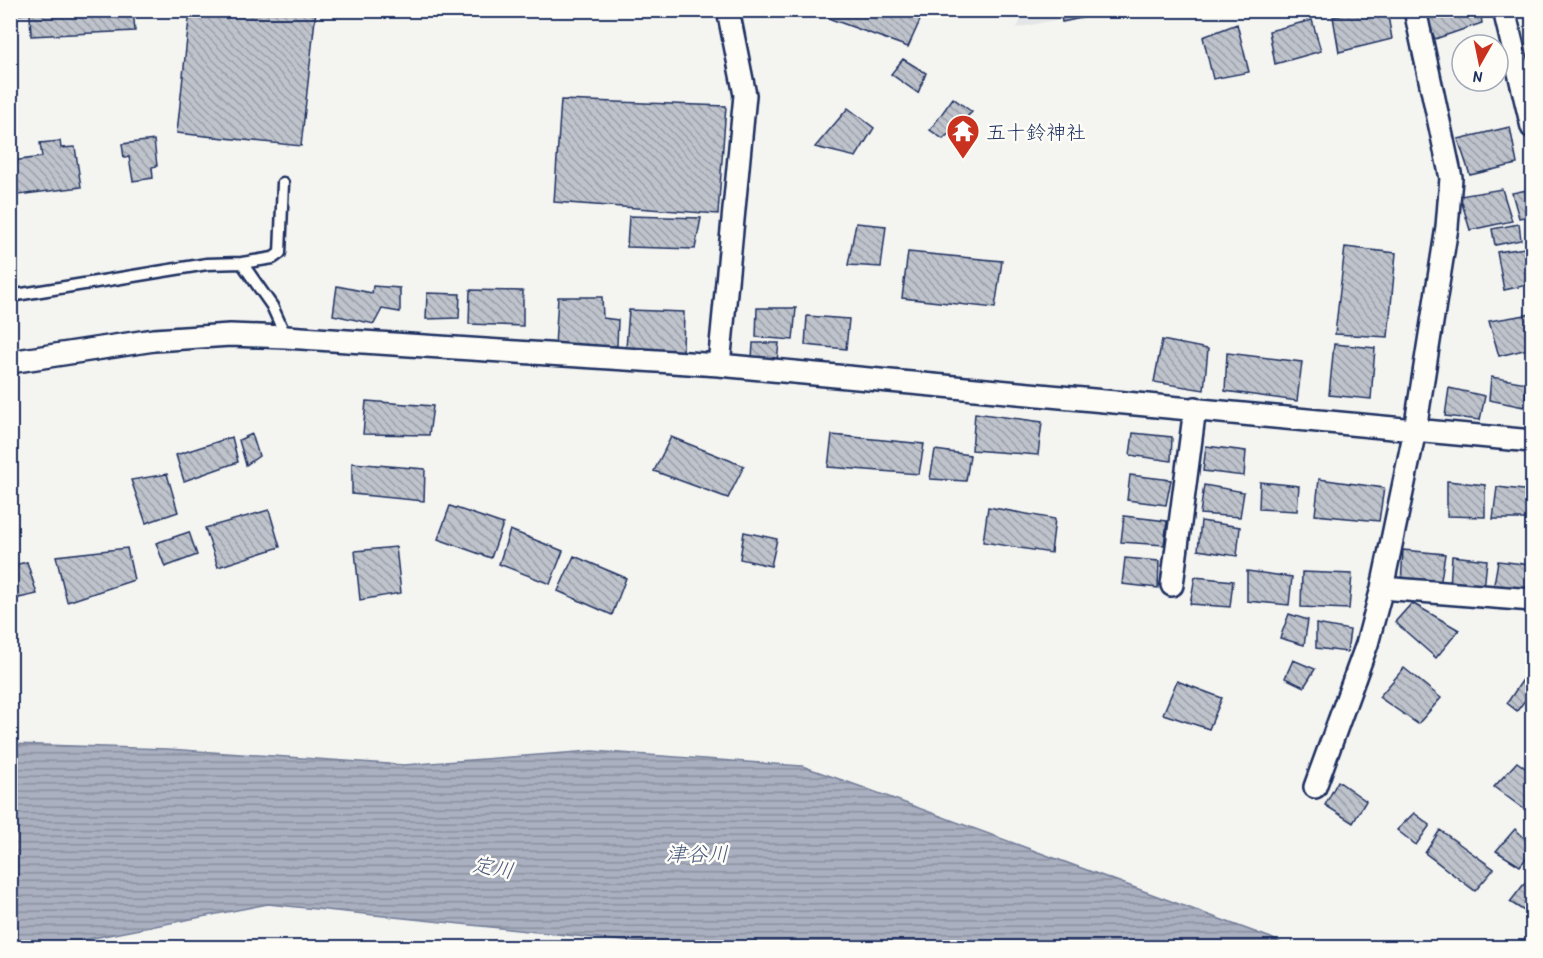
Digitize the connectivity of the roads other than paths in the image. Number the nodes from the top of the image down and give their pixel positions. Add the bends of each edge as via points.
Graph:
1 (728, 10) edge
2 (1415, 10) edge
3 (1504, 10) edge
4 (1533, 127) edge
5 (283, 183) dead end
6 (242, 263) junction
7 (10, 296) edge
8 (286, 337) junction
9 (10, 362) edge
10 (719, 365) junction
11 (1195, 408) junction
12 (1415, 430) junction
13 (1533, 441) edge
14 (1172, 585) dead end
15 (1382, 588) junction
16 (1533, 600) edge
17 (1315, 787) dead end

1 - 10 street via 745,95
2 - 12 street via 1451,177 1447,227
3 - 4 street
5 - 6 lane via 280,253 273,258
6 - 7 lane via 207,264
6 - 8 lane via 272,306
8 - 9 street via 154,339
8 - 10 street
10 - 11 street
11 - 12 street
11 - 14 street
12 - 13 street
12 - 15 street
15 - 16 street
15 - 17 street via 1367,644

